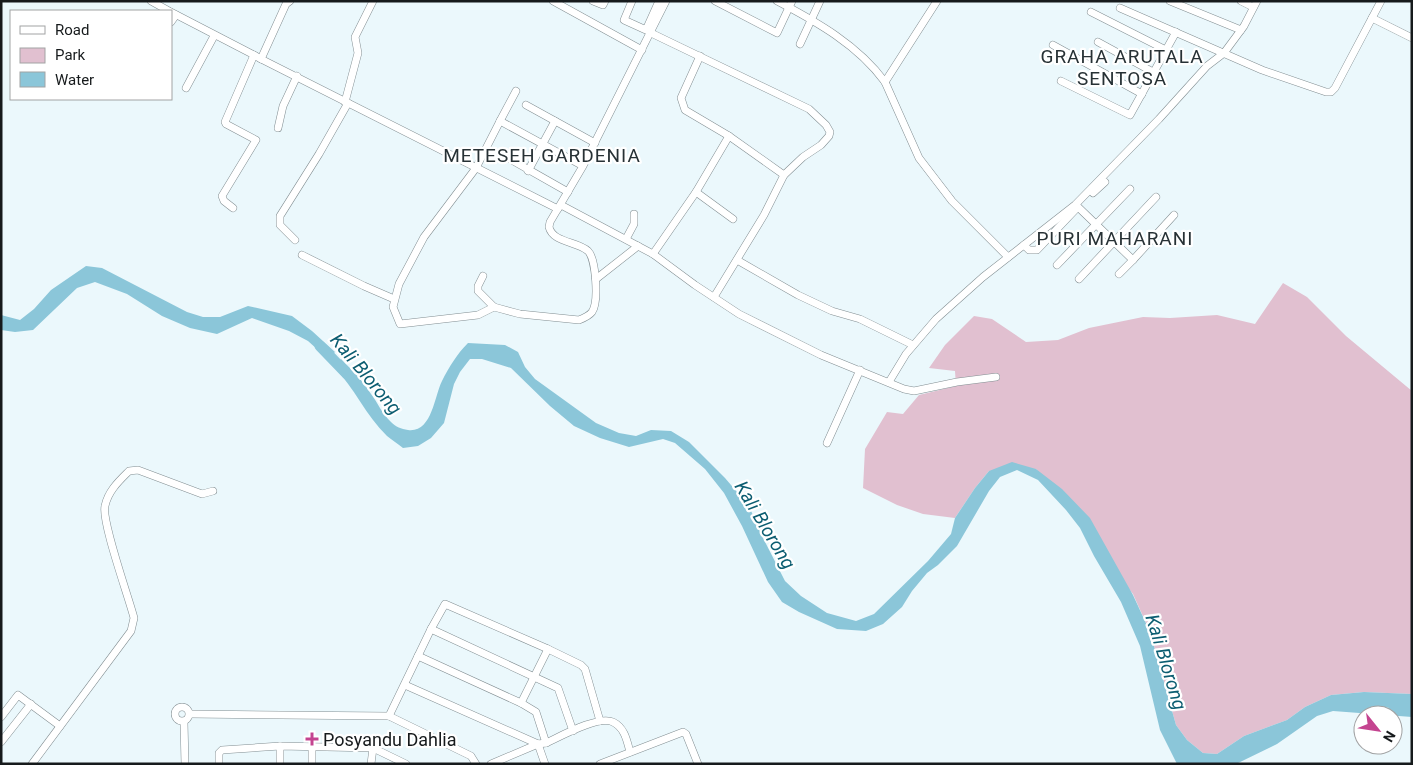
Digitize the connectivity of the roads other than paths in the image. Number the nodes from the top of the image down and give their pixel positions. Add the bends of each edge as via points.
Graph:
1 (152, 1) edge
2 (290, 1) edge
3 (373, 1) edge
4 (593, 1) edge
5 (604, 1) edge
6 (632, 1) edge
7 (659, 1) edge
8 (666, 1) edge
9 (715, 1) edge
10 (792, 1) edge
11 (820, 1) edge
12 (937, 1) edge
13 (1170, 1) edge
14 (1241, 1) edge
15 (1381, 1) edge
16 (558, 2) edge
17 (773, 2) edge
18 (1255, 4) edge
19 (1120, 8) dead end
20 (789, 9) junction
21 (167, 10) edge
22 (1091, 12) dead end
23 (172, 13) edge
24 (1372, 18) junction
25 (811, 19) junction
26 (1241, 30) junction
27 (1176, 32) junction
28 (650, 33) junction
29 (214, 36) junction
30 (1412, 38) edge
31 (1098, 42) dead end
32 (800, 44) dead end
33 (1052, 45) dead end
34 (642, 50) junction
35 (1166, 50) junction
36 (1224, 53) junction
37 (254, 55) junction
38 (700, 56) junction
39 (261, 59) junction
40 (1153, 72) junction
41 (297, 76) junction
42 (1061, 81) dead end
43 (885, 82) junction
44 (186, 88) dead end
45 (516, 91) dead end
46 (1142, 94) junction
47 (346, 102) junction
48 (526, 105) dead end
49 (500, 121) junction
50 (555, 121) junction
51 (278, 128) dead end
52 (729, 136) junction
53 (595, 143) junction
54 (542, 145) junction
55 (501, 154) dead end
56 (583, 166) junction
57 (476, 168) junction
58 (528, 171) junction
59 (784, 175) junction
60 (1105, 182) dead end
61 (1130, 190) dead end
62 (568, 192) junction
63 (696, 192) junction
64 (1156, 197) dead end
65 (560, 207) junction
66 (1078, 207) junction
67 (233, 208) dead end
68 (634, 214) dead end
69 (1174, 215) dead end
70 (733, 219) dead end
71 (1096, 224) junction
72 (626, 239) junction
73 (295, 240) dead end
74 (1114, 242) junction
75 (1024, 245) junction
76 (638, 246) junction
77 (653, 254) junction
78 (302, 255) dead end
79 (1008, 257) junction
80 (737, 260) junction
81 (1133, 260) junction
82 (1057, 265) dead end
83 (1119, 274) dead end
84 (483, 276) dead end
85 (1079, 278) dead end
86 (596, 279) junction
87 (714, 297) junction
88 (394, 299) junction
89 (494, 307) junction
90 (913, 346) junction
91 (860, 370) junction
92 (996, 377) dead end
93 (889, 382) junction
94 (827, 443) dead end
95 (214, 491) dead end
96 (431, 629) junction
97 (548, 648) junction
98 (418, 656) junction
99 (534, 677) junction
100 (405, 685) junction
101 (521, 703) junction
102 (31, 704) junction
103 (190, 714) junction
104 (389, 716) junction
105 (1, 717) edge
106 (600, 721) junction
107 (184, 722) junction
108 (60, 726) junction
109 (573, 731) junction
110 (1, 742) edge
111 (546, 743) junction
112 (538, 744) junction
113 (280, 746) junction
114 (312, 747) junction
115 (373, 748) junction
116 (630, 752) junction
117 (509, 760) edge
118 (32, 764) edge
119 (185, 764) edge
120 (219, 764) edge
121 (280, 764) edge
122 (312, 764) edge
123 (372, 764) edge
124 (406, 764) edge
125 (476, 764) edge
126 (491, 764) edge
127 (545, 764) edge
128 (600, 764) edge
129 (698, 764) edge

1 - 21 street
2 - 39 street
3 - 47 street via 355,38 358,53
4 - 5 street via 603,5
6 - 7 street via 624,20 646,30
8 - 28 street
9 - 20 street via 777,32
10 - 20 street
11 - 25 street
12 - 43 street
13 - 26 street
14 - 18 street
15 - 24 street
16 - 34 street
17 - 20 street
18 - 26 street
19 - 27 street
20 - 25 street
22 - 35 street
23 - 29 street
24 - 30 street
24 - 36 street via 1330,92 1262,70
25 - 32 street
25 - 43 street via 853,49
26 - 36 street
27 - 35 street
27 - 36 street
28 - 34 street
28 - 38 street
29 - 37 street
29 - 44 street
31 - 40 street
33 - 46 street
34 - 53 street
35 - 40 street
36 - 75 street via 1207,66 1075,205
37 - 39 street
37 - 67 street via 225,122 256,140 222,196 224,202
38 - 52 street via 681,98 682,105 685,110
38 - 59 street via 809,109 826,125 829,136
39 - 41 street
40 - 46 street
41 - 47 street
41 - 51 street via 282,106
42 - 46 street via 1130,115
43 - 79 street via 919,158 952,201
45 - 49 street
47 - 57 street
47 - 73 street via 319,154 280,216 280,226
48 - 50 street
49 - 54 street
49 - 57 street
50 - 53 street
50 - 54 street
52 - 59 street
52 - 63 street
53 - 56 street
54 - 56 street
54 - 58 street
55 - 58 street
56 - 62 street
57 - 65 street
57 - 88 street via 424,237
58 - 62 street
59 - 80 street
60 - 66 street
61 - 71 street
62 - 65 street
63 - 70 street
63 - 77 street
64 - 74 street
65 - 72 street
65 - 86 street via 550,222 550,230 555,236 587,250 593,259
66 - 71 street
66 - 75 street via 1037,250 1029,250
68 - 72 street via 634,224
69 - 81 street
71 - 74 street
71 - 82 street
72 - 76 street
74 - 81 street
74 - 85 street
75 - 79 street
76 - 77 street
76 - 86 street
77 - 87 street
78 - 88 street
79 - 90 street via 936,319
80 - 87 street
80 - 90 street via 798,295 832,311 860,319
81 - 83 street
84 - 89 street via 478,291
86 - 89 street via 595,306 587,317 579,320 520,314
87 - 91 street via 739,314 821,355
88 - 89 street via 393,307 400,324 478,316
90 - 93 street
91 - 93 street
91 - 94 street
92 - 93 street via 914,391
95 - 108 street via 202,494 138,470 129,471 107,497 104,508 108,528 134,618 133,627
96 - 97 street via 443,606 448,604
96 - 98 street
96 - 99 street
97 - 99 street
97 - 106 street via 585,669
98 - 100 street
98 - 101 street
99 - 101 street
99 - 109 street via 558,688
100 - 104 street
100 - 112 street
101 - 111 street via 536,712
102 - 105 street via 18,695
102 - 108 street
102 - 110 street
103 - 104 street
103 - 107 street
103 - 107 street via 183,707 177,710 177,719
104 - 125 street via 471,756
106 - 109 street
106 - 116 street via 612,722 621,729
107 - 119 street
108 - 118 street
109 - 111 street
111 - 112 street
112 - 117 street
112 - 127 street
113 - 114 street
113 - 120 street via 222,750
113 - 121 street
114 - 115 street
114 - 122 street
115 - 123 street
115 - 124 street
116 - 128 street
116 - 129 street via 683,732
117 - 126 street

